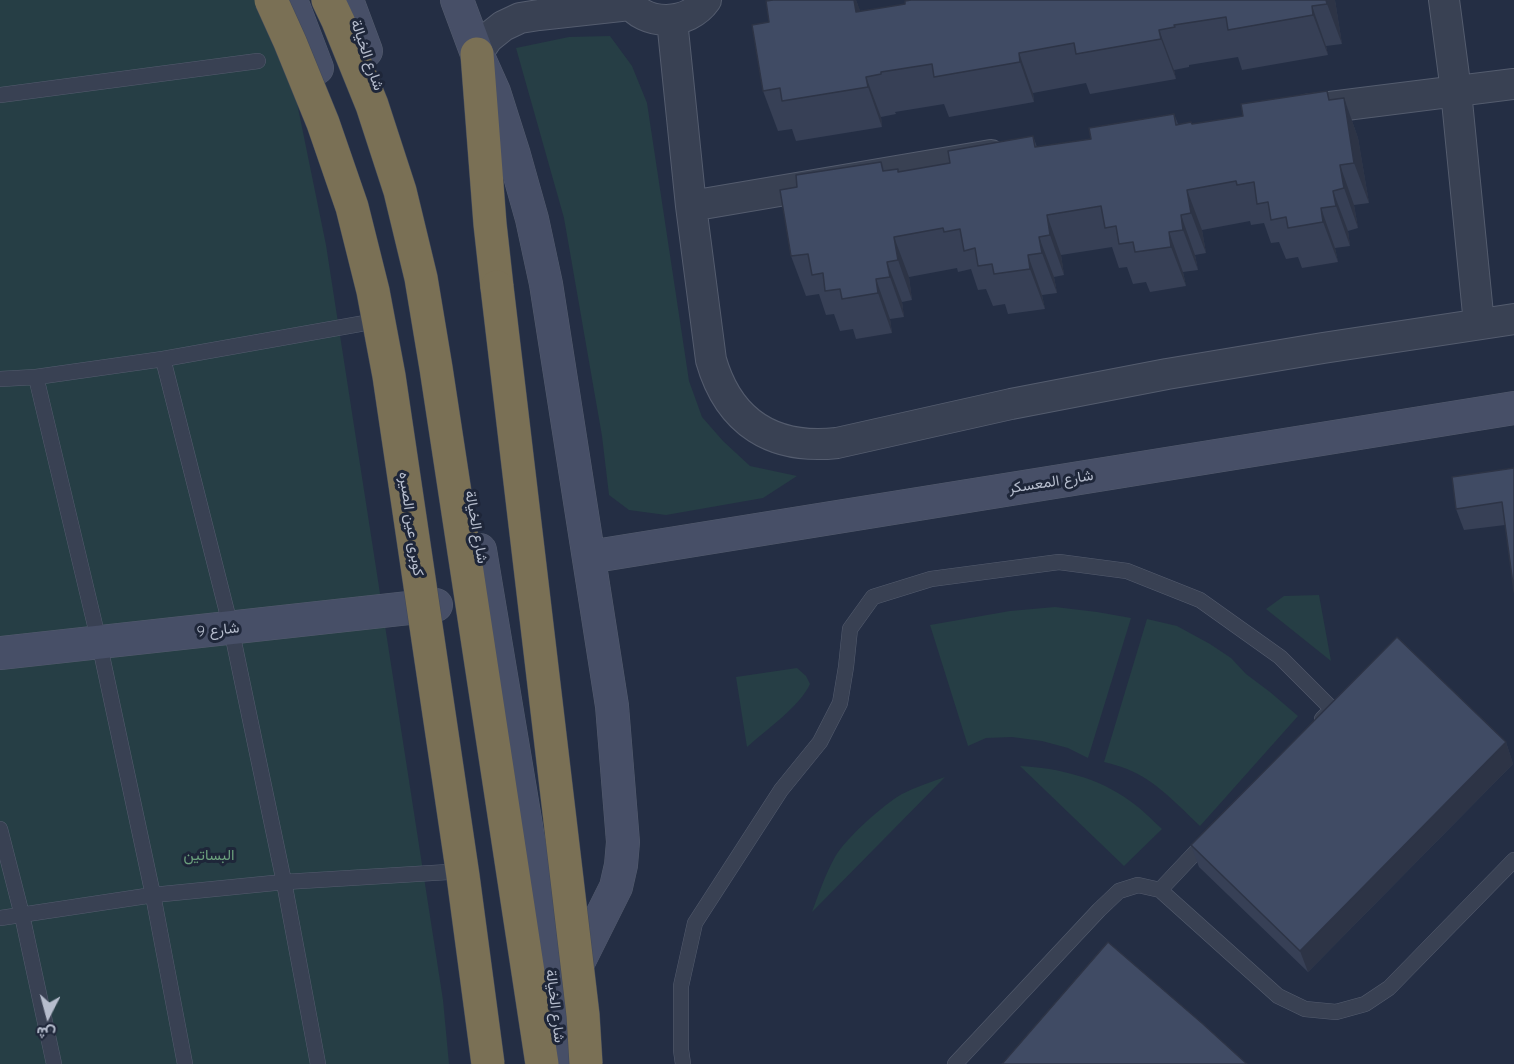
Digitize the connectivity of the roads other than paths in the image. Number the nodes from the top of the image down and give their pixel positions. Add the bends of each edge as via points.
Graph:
1 (271, 0) edge
2 (291, 0) edge
3 (328, 0) edge
4 (347, 0) edge
5 (457, 0) edge
6 (1444, 0) edge
7 (708, 1) edge
8 (628, 2) edge
9 (672, 20) junction
10 (477, 54) junction
11 (258, 61) dead end
12 (1514, 84) edge
13 (1456, 90) junction
14 (0, 96) edge
15 (1281, 113) edge
16 (1015, 152) edge
17 (691, 206) junction
18 (391, 319) junction
19 (1514, 319) edge
20 (1479, 324) junction
21 (163, 359) junction
22 (36, 377) junction
23 (0, 379) edge
24 (1514, 408) edge
25 (589, 557) junction
26 (436, 605) junction
27 (231, 628) junction
28 (99, 642) junction
29 (0, 653) edge
30 (1316, 726) edge
31 (0, 829) edge
32 (1217, 830) edge
33 (1514, 860) edge
34 (478, 871) junction
35 (284, 882) junction
36 (1160, 890) junction
37 (153, 895) junction
38 (22, 915) junction
39 (0, 918) edge
40 (556, 1005) junction
41 (54, 1064) edge
42 (185, 1064) edge
43 (318, 1064) edge
44 (488, 1064) edge
45 (500, 1064) edge
46 (542, 1064) edge
47 (562, 1064) edge
48 (586, 1064) edge
49 (683, 1064) edge
50 (955, 1064) edge

1 - 44 highway, كوبرى عين الصيره, bridge via 323,123 352,207 373,291
2 - 18 street via 346,148 372,231
3 - 46 highway via 372,105 400,191 421,278
4 - 40 street, شارع الخيالة via 423,229
5 - 10 street
6 - 13 street
7 - 9 street via 695,12
8 - 9 street via 649,17
8 - 10 street via 520,18 488,38
9 - 17 street
10 - 25 street via 497,102 532,219
10 - 48 highway, bridge via 490,224
11 - 14 lane
12 - 13 street
13 - 15 street
13 - 20 street
16 - 17 street
17 - 20 street via 716,377 746,420 761,431 798,444 837,443 1167,374
18 - 21 lane
18 - 26 street
19 - 20 street
21 - 22 lane
21 - 27 lane
22 - 23 lane
22 - 28 lane
24 - 25 street, شارع المعسكر
25 - 40 street via 612,706 623,842 616,887
26 - 27 street, شارع 9
26 - 34 street
27 - 28 street, شارع 9
27 - 35 lane
28 - 29 street, شارع 9
28 - 37 lane
30 - 49 lane via 1332,709 1280,657 1200,600 1127,571 1059,562 931,579 873,597 850,629 840,703 820,742 781,790 695,923 681,986
31 - 38 lane
32 - 36 lane
33 - 36 lane via 1389,988 1365,1004 1335,1012 1305,1009 1278,996
34 - 35 lane
34 - 45 street
35 - 37 lane
35 - 43 lane
36 - 50 lane via 1138,885 1119,891
37 - 38 lane
37 - 42 lane
38 - 39 lane
38 - 41 lane
40 - 47 street, شارع الخيالة

